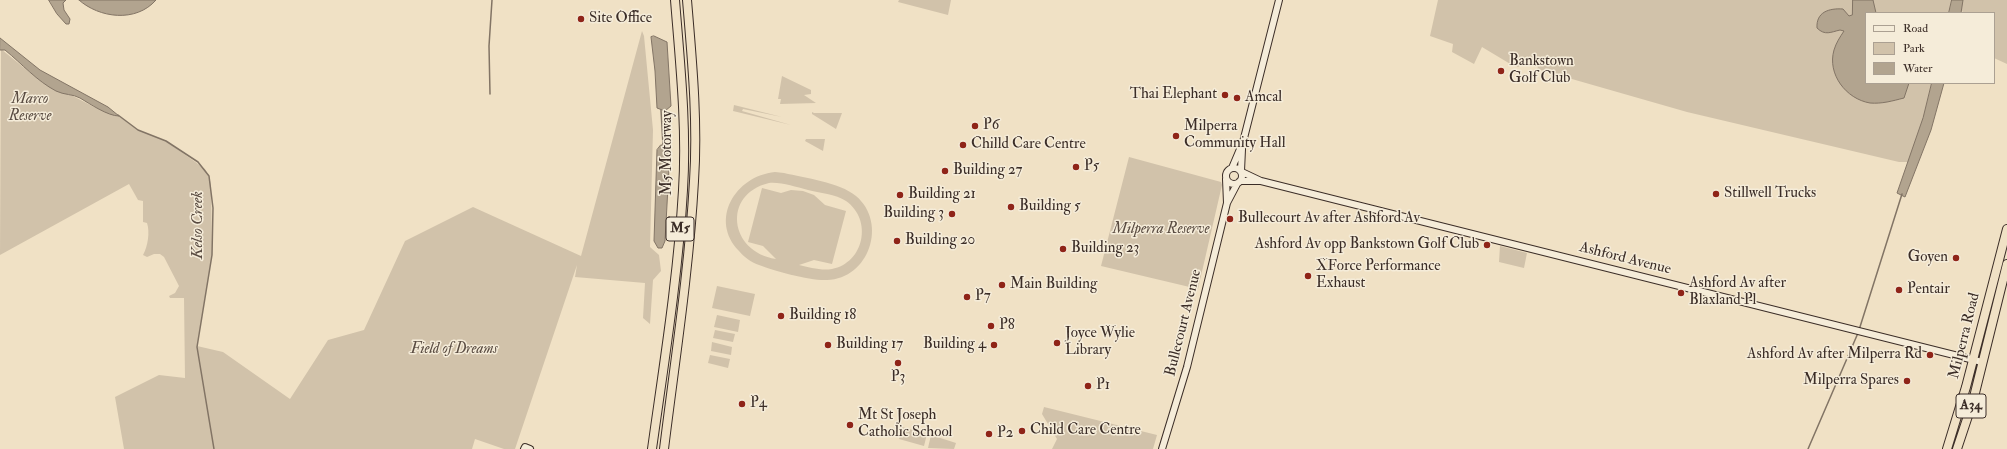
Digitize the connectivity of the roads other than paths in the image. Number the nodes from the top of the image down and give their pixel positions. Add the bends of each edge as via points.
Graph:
1 (688, 0) edge
2 (1279, 0) edge
3 (675, 2) edge
4 (1243, 142) junction
5 (1232, 168) junction
6 (1241, 171) junction
7 (1226, 179) junction
8 (1261, 180) junction
9 (1239, 183) junction
10 (1228, 203) junction
11 (2007, 229) edge
12 (2007, 264) edge
13 (1973, 360) junction
14 (1982, 362) junction
15 (652, 449) edge
16 (664, 449) edge
17 (1162, 449) edge
18 (1947, 449) edge
19 (1957, 449) edge

1 - 16 highway, M5 Motorway / M5 via 695,117 694,180 686,275
2 - 4 main road
3 - 15 highway, M5 Motorway / M5 via 683,122 683,189 678,254
4 - 5 main road
4 - 6 main road
5 - 6 main road
5 - 7 main road via 1227,172
6 - 8 main road, Ashford Avenue
6 - 9 main road
7 - 9 main road via 1229,183
7 - 10 main road, Bullecourt Avenue
8 - 9 main road, Ashford Avenue
8 - 13 main road, Ashford Avenue
9 - 10 main road, Bullecourt Avenue
10 - 17 main road, Bullecourt Avenue via 1187,367
11 - 13 highway, Milperra Road / A34
12 - 14 highway, Milperra Road / A34
13 - 14 main road, Ashford Avenue
13 - 18 highway, Milperra Road / A34
14 - 19 highway, Milperra Road / A34 via 1973,401

